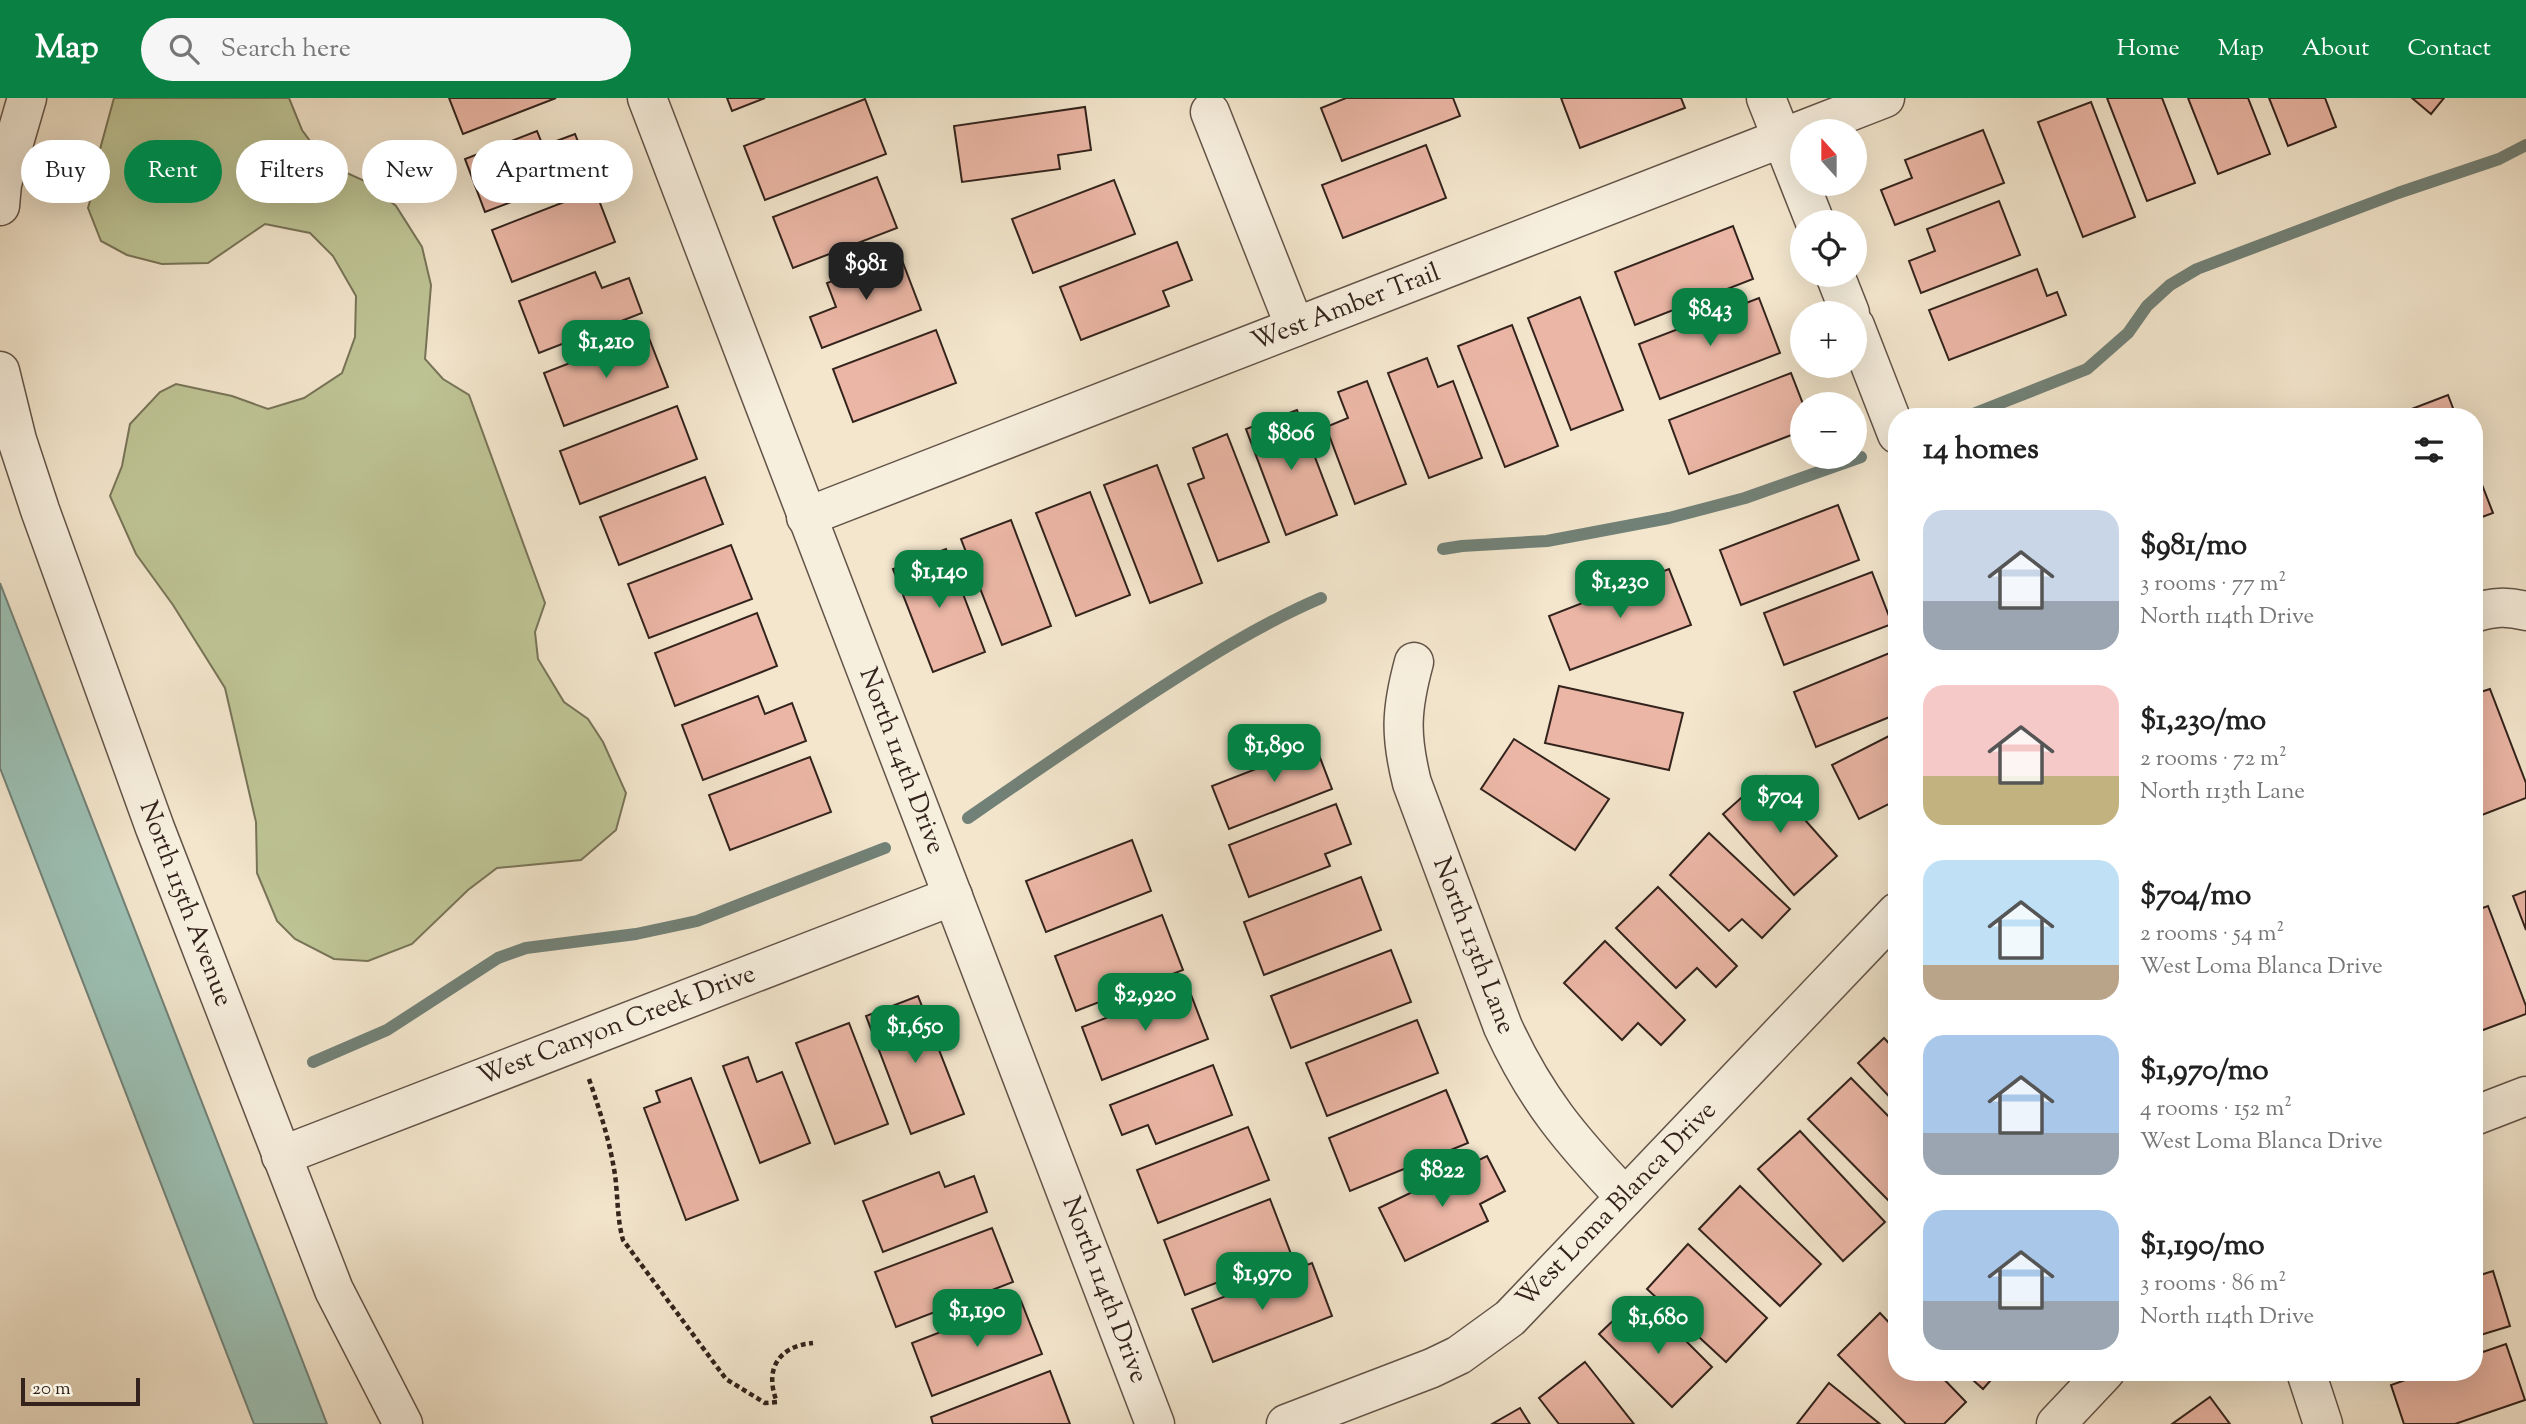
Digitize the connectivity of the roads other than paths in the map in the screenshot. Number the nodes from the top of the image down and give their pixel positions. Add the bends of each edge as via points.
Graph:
1 (27, 98) edge
2 (647, 98) edge
3 (1766, 98) edge
4 (1885, 98) edge
5 (1210, 112) dead end
6 (1782, 138) junction
7 (0, 206) edge
8 (1810, 210) edge
9 (1295, 327) junction
10 (1867, 357) edge
11 (0, 371) edge
12 (1888, 410) edge
13 (807, 517) junction
14 (2483, 610) edge
15 (2526, 611) edge
16 (1414, 662) dead end
17 (953, 896) junction
18 (1888, 921) edge
19 (2526, 1096) edge
20 (2483, 1113) edge
21 (281, 1156) junction
22 (1625, 1197) junction
23 (2097, 1381) edge
24 (2309, 1381) edge
25 (403, 1424) edge
26 (1155, 1424) edge
27 (1286, 1424) edge
28 (2056, 1424) edge
29 (2323, 1424) edge

1 - 7 street
2 - 13 street, North 114th Drive
3 - 6 street
4 - 6 street, West Amber Trail
5 - 9 street
6 - 8 street
6 - 9 street, West Amber Trail
9 - 13 street, West Amber Trail
10 - 12 street
11 - 21 street, North 115th Avenue via 17,440 97,671
13 - 17 street, North 114th Drive
14 - 15 street via 2509,607
16 - 22 street, North 113th Lane via 1402,720 1404,751 1503,1027 1536,1093 1581,1151
17 - 21 street, West Canyon Creek Drive
17 - 26 street, North 114th Drive
18 - 22 street, West Loma Blanca Drive
19 - 20 street
21 - 25 street, North 115th Avenue via 334,1290
22 - 27 street, West Loma Blanca Drive via 1534,1295 1485,1338 1432,1368
23 - 28 street
24 - 29 street

